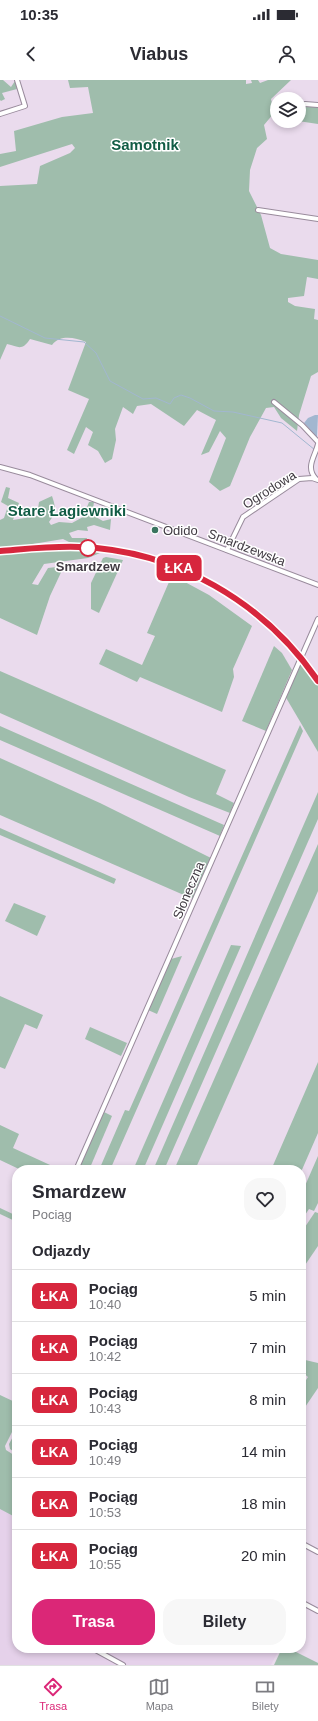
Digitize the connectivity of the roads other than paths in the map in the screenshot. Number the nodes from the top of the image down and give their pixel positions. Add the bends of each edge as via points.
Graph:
1 (17, 80) edge
2 (306, 104) edge
3 (318, 105) edge
4 (0, 114) edge
5 (258, 210) dead end
6 (318, 218) edge
7 (274, 402) dead end
8 (318, 443) edge
9 (0, 467) edge
10 (317, 480) edge
11 (227, 550) junction
12 (318, 585) edge
13 (318, 619) edge
14 (78, 1165) edge
15 (306, 1546) edge
16 (318, 1552) edge
17 (306, 1605) edge
18 (318, 1611) edge
19 (101, 1653) edge
20 (123, 1665) edge

1 - 4 street via 25,106
2 - 3 street
5 - 6 street
7 - 8 street via 302,425
8 - 10 street via 311,464
9 - 11 street, Smardzewska via 30,475
10 - 11 street, Ogrodowa via 299,479 243,517
11 - 12 street, Smardzewska
13 - 14 street, Słoneczna
15 - 16 street
17 - 18 street
19 - 20 street

